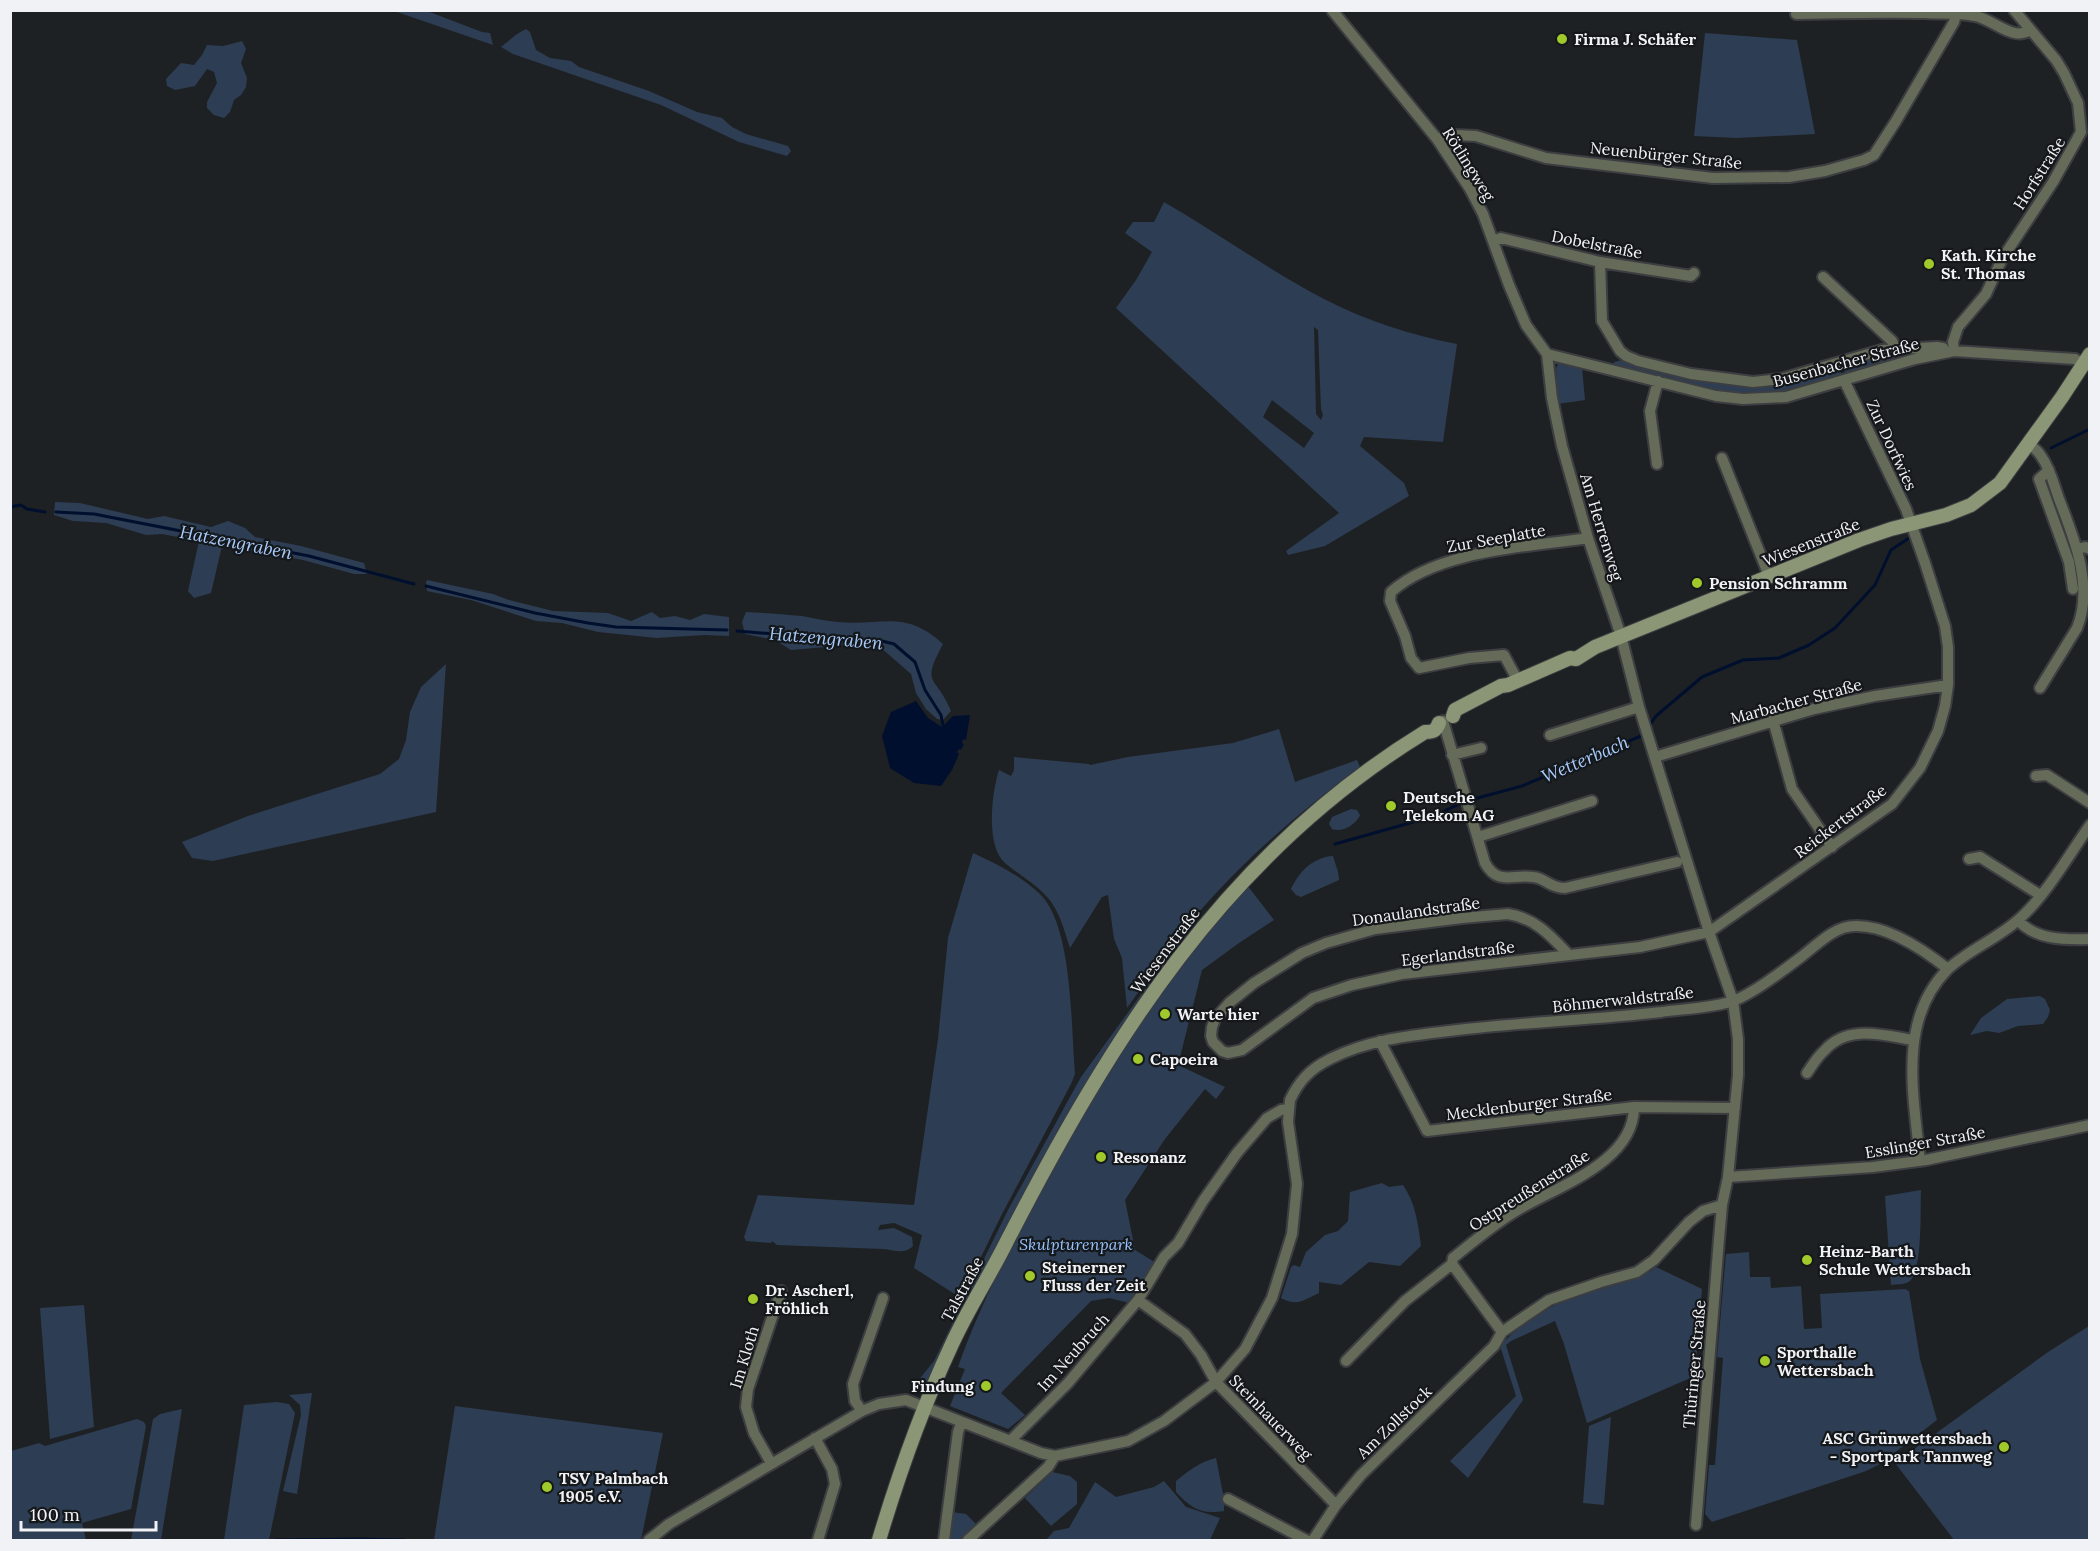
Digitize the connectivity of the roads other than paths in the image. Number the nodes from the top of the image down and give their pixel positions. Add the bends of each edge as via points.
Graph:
1 (1332, 10) edge
2 (2014, 10) edge
3 (1889, 11) edge
4 (1796, 14) dead end
5 (1956, 14) junction
6 (2030, 30) junction
7 (1437, 138) junction
8 (1493, 241) junction
9 (1600, 262) junction
10 (1695, 273) dead end
11 (1823, 277) dead end
12 (1896, 349) junction
13 (1949, 352) junction
14 (1547, 354) junction
15 (2086, 359) edge
16 (1844, 380) junction
17 (1658, 381) junction
18 (2028, 444) junction
19 (1722, 458) dead end
20 (1657, 464) dead end
21 (2049, 470) junction
22 (1911, 524) junction
23 (1588, 538) junction
24 (2078, 549) junction
25 (2090, 549) edge
26 (1769, 576) junction
27 (2073, 589) dead end
28 (2085, 623) edge
29 (1621, 636) junction
30 (1513, 683) junction
31 (1948, 685) junction
32 (2040, 688) dead end
33 (1639, 707) junction
34 (1445, 720) junction
35 (1773, 720) junction
36 (1550, 735) dead end
37 (1481, 748) dead end
38 (1452, 755) junction
39 (1655, 757) junction
40 (2036, 776) dead end
41 (1592, 801) dead end
42 (2090, 803) edge
43 (2090, 825) edge
44 (1478, 837) junction
45 (1832, 847) junction
46 (1969, 859) dead end
47 (1677, 862) dead end
48 (2040, 895) junction
49 (2018, 920) junction
50 (1709, 932) junction
51 (2090, 939) edge
52 (1569, 955) junction
53 (1948, 969) junction
54 (1733, 1001) junction
55 (1912, 1040) junction
56 (1380, 1041) junction
57 (1228, 1053) joint
58 (1807, 1074) dead end
59 (1289, 1103) junction
60 (1634, 1107) junction
61 (1735, 1108) junction
62 (2090, 1125) edge
63 (1920, 1161) junction
64 (1728, 1177) junction
65 (1722, 1205) junction
66 (1004, 1248) joint
67 (1452, 1264) junction
68 (781, 1291) dead end
69 (883, 1298) dead end
70 (1138, 1300) junction
71 (1503, 1332) junction
72 (1346, 1361) dead end
73 (1216, 1382) junction
74 (929, 1409) junction
75 (862, 1411) junction
76 (961, 1423) junction
77 (815, 1438) junction
78 (1010, 1441) junction
79 (1055, 1456) junction
80 (771, 1463) junction
81 (1228, 1499) dead end
82 (1336, 1505) junction
83 (1696, 1525) dead end
84 (649, 1540) edge
85 (818, 1540) edge
86 (879, 1540) edge
87 (884, 1540) edge
88 (944, 1540) edge
89 (968, 1540) edge
90 (1306, 1540) edge
91 (1313, 1540) edge

1 - 7 street, Rötlingweg
2 - 6 street, Horfstraße
3 - 4 street
3 - 5 street
5 - 6 street via 1981,17 2014,33 2025,34
5 - 7 street, Neuenbürger Straße via 1874,155 1825,171 1789,177 1713,178 1546,158 1476,136
6 - 13 street, Horfstraße via 2064,73 2078,103 2081,132 2002,259 1986,294 1958,327
7 - 8 street, Rötlingweg via 1470,189
8 - 9 street, Dobelstraße via 1501,238
8 - 14 street, Rötlingweg via 1526,325
9 - 10 street, Dobelstraße via 1691,276
9 - 12 street via 1602,321 1620,351 1638,361 1692,374 1753,382 1781,379
11 - 12 street
12 - 13 street via 1937,347
13 - 15 street, Busenbacher Straße
13 - 16 street, Busenbacher Straße
14 - 17 street, Busenbacher Straße
14 - 23 street, Am Herrenweg via 1555,416
15 - 18 main road, Wiesenstraße
16 - 17 street, Busenbacher Straße via 1786,397 1743,399
16 - 22 street, Zur Dorfwies
17 - 20 street via 1650,411
18 - 21 street via 2041,454
18 - 22 main road, Wiesenstraße via 2000,483 1985,496 1954,512
19 - 26 street
21 - 24 street
21 - 27 street via 2039,479 2069,562
22 - 26 main road, Wiesenstraße
22 - 31 street, Reickertstraße via 1945,626
23 - 29 street, Am Herrenweg
23 - 30 street, Zur Seeplatte via 1460,558 1437,565 1391,592 1390,601 1411,658 1419,668 1504,655 1510,663
24 - 25 street
24 - 28 street
26 - 29 main road, Wiesenstraße
28 - 32 street
29 - 30 main road, Wiesenstraße via 1588,650 1581,649 1570,658
29 - 33 street, Am Herrenweg
30 - 34 main road, Wiesenstraße via 1459,716
31 - 35 street, Marbacher Straße via 1858,699
31 - 45 street, Reickertstraße via 1938,731 1909,785 1892,804
33 - 36 street
33 - 39 street, Am Herrenweg
34 - 38 street
34 - 66 main road, Wiesenstraße via 1427,727 1288,836 1194,937 1112,1054
35 - 39 street, Marbacher Straße
35 - 45 street via 1792,789
37 - 38 street
38 - 44 street
39 - 50 street, Am Herrenweg
40 - 42 street via 2047,775
41 - 44 street
43 - 48 street
44 - 47 street via 1490,873 1500,877 1534,877 1555,888
45 - 50 street, Reickertstraße
46 - 48 street via 1980,857
48 - 49 street
49 - 51 street via 2038,934
49 - 53 street
50 - 52 street, Egerlandstraße
50 - 54 street, Am Herrenweg
52 - 57 street, Egerlandstraße via 1402,974 1352,985 1313,998 1248,1047
52 - 57 street, Donaulandstraße via 1532,922 1508,914 1347,935 1302,953 1229,1003 1215,1019 1211,1035 1217,1047
53 - 54 street, Böhmerwaldstraße via 1913,944 1882,931 1845,927
53 - 55 street via 1926,997
54 - 56 street, Böhmerwaldstraße via 1628,1016 1482,1027
54 - 61 street, Thüringer Straße via 1738,1052
55 - 58 street via 1872,1033 1846,1036 1824,1049
55 - 63 street
56 - 59 street, Böhmerwaldstraße via 1345,1052 1313,1070 1298,1083
56 - 60 street, Mecklenburger Straße via 1427,1131
59 - 70 street, Im Neubruch via 1267,1119 1237,1154
59 - 73 street via 1298,1184 1287,1253 1272,1298 1254,1334
60 - 61 street, Mecklenburger Straße
60 - 67 street, Ostpreußenstraße via 1634,1120 1626,1134 1599,1165 1485,1231 1453,1258
61 - 64 street, Thüringer Straße
62 - 63 street, Esslinger Straße
63 - 64 street, Esslinger Straße
64 - 65 street, Thüringer Straße
65 - 71 street via 1703,1211 1689,1222 1654,1260 1637,1272 1549,1300
65 - 83 street, Thüringer Straße
66 - 74 main road, Talstraße
67 - 71 street
67 - 72 street, Ostpreußenstraße via 1406,1301
68 - 80 street, Im Kloth via 748,1389 746,1407 749,1422
69 - 75 street via 854,1384 855,1401
70 - 73 street, Steinhauerweg via 1185,1334
70 - 78 street, Im Neubruch via 1068,1383
71 - 82 street, Am Zollstock via 1494,1346 1361,1475
73 - 79 street via 1164,1421 1128,1441
73 - 82 street, Steinhauerweg
74 - 75 street via 906,1400
74 - 76 street
74 - 86 main road, Talstraße via 900,1470
74 - 87 main road, Talstraße
75 - 77 street
76 - 78 street
76 - 88 street
77 - 80 street
77 - 85 street via 832,1469 835,1484
78 - 79 street
79 - 89 street via 1048,1467
80 - 84 street
81 - 90 street
82 - 91 street, Am Zollstock

